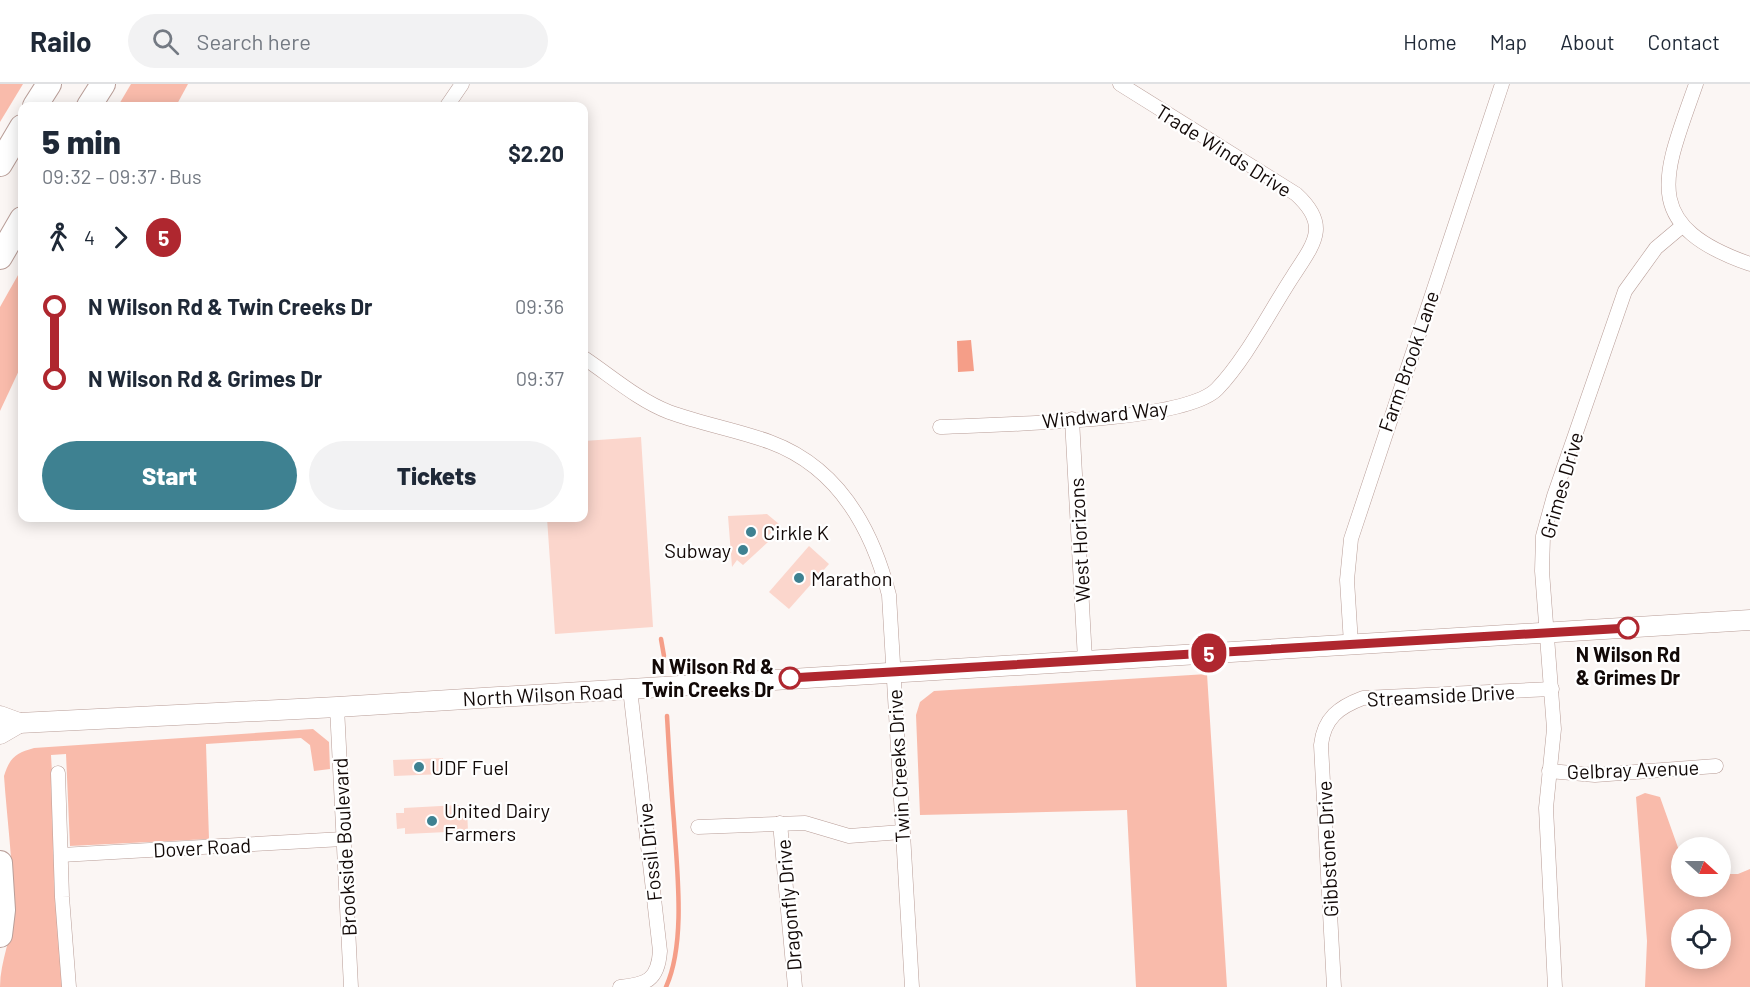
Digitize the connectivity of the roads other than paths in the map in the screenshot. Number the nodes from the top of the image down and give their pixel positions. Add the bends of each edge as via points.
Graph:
1 (49, 84) edge
2 (103, 84) edge
3 (462, 84) edge
4 (1120, 84) edge
5 (1502, 84) edge
6 (1696, 84) edge
7 (38, 102) edge
8 (92, 102) edge
9 (450, 102) edge
10 (18, 134) edge
11 (0, 164) edge
12 (18, 226) edge
13 (1317, 226) joint
14 (1682, 227) junction
15 (0, 257) edge
16 (1750, 264) edge
17 (588, 361) edge
18 (1072, 419) junction
19 (940, 427) dead end
20 (1750, 620) edge
21 (1547, 633) junction
22 (1352, 644) junction
23 (1085, 660) junction
24 (892, 672) junction
25 (1552, 689) junction
26 (630, 690) junction
27 (337, 707) junction
28 (1333, 714) joint
29 (0, 716) edge
30 (19, 723) junction
31 (0, 734) edge
32 (1716, 765) dead end
33 (1549, 771) junction
34 (58, 773) dead end
35 (780, 823) junction
36 (698, 827) dead end
37 (902, 832) junction
38 (343, 839) junction
39 (61, 855) junction
40 (0, 863) edge
41 (0, 935) edge
42 (69, 987) edge
43 (351, 987) edge
44 (620, 987) edge
45 (795, 987) edge
46 (912, 987) edge
47 (1334, 987) edge
48 (1555, 987) edge

1 - 7 highway
2 - 8 highway
3 - 9 street
4 - 13 street, Trade Winds Drive via 1296,194 1310,207
5 - 22 street, Farm Brook Lane via 1351,539 1347,580
6 - 14 street via 1667,173 1669,195
10 - 11 highway
12 - 15 highway
13 - 18 street, Windward Way via 1310,249 1216,391 1192,404 1145,414
14 - 16 street via 1715,251
14 - 21 street, Grimes Drive via 1656,248 1625,291 1554,496 1543,536
17 - 24 street, Twin Creeks Drive via 668,411 791,451 840,489 858,513 881,564 889,595
18 - 19 street, Windward Way
18 - 23 street, West Horizons
20 - 21 main road, North Wilson Road
21 - 22 main road, North Wilson Road
21 - 25 street, Grimes Drive
22 - 23 main road, North Wilson Road
23 - 24 main road, North Wilson Road
24 - 26 main road, North Wilson Road
24 - 37 street, Twin Creeks Drive
25 - 28 street, Streamside Drive via 1363,698
25 - 33 street, Grimes Drive via 1554,729
26 - 27 main road, North Wilson Road
26 - 44 street, Fossil Drive via 660,951 650,980 643,985
27 - 30 main road, North Wilson Road
27 - 38 street, Brookside Boulevard
28 - 47 street, Gibbstone Drive via 1324,728 1321,745
29 - 30 main road, North Wilson Road
30 - 31 main road, North Wilson Road
32 - 33 street, Gelbray Avenue via 1595,775
33 - 48 street, Grimes Drive via 1546,808
34 - 39 street
35 - 36 street
35 - 37 street via 805,823 849,836
35 - 45 street, Dragonfly Drive
37 - 46 street, Twin Creeks Drive
38 - 39 street, Dover Road
38 - 43 street, Brookside Boulevard
39 - 42 street
40 - 41 highway

